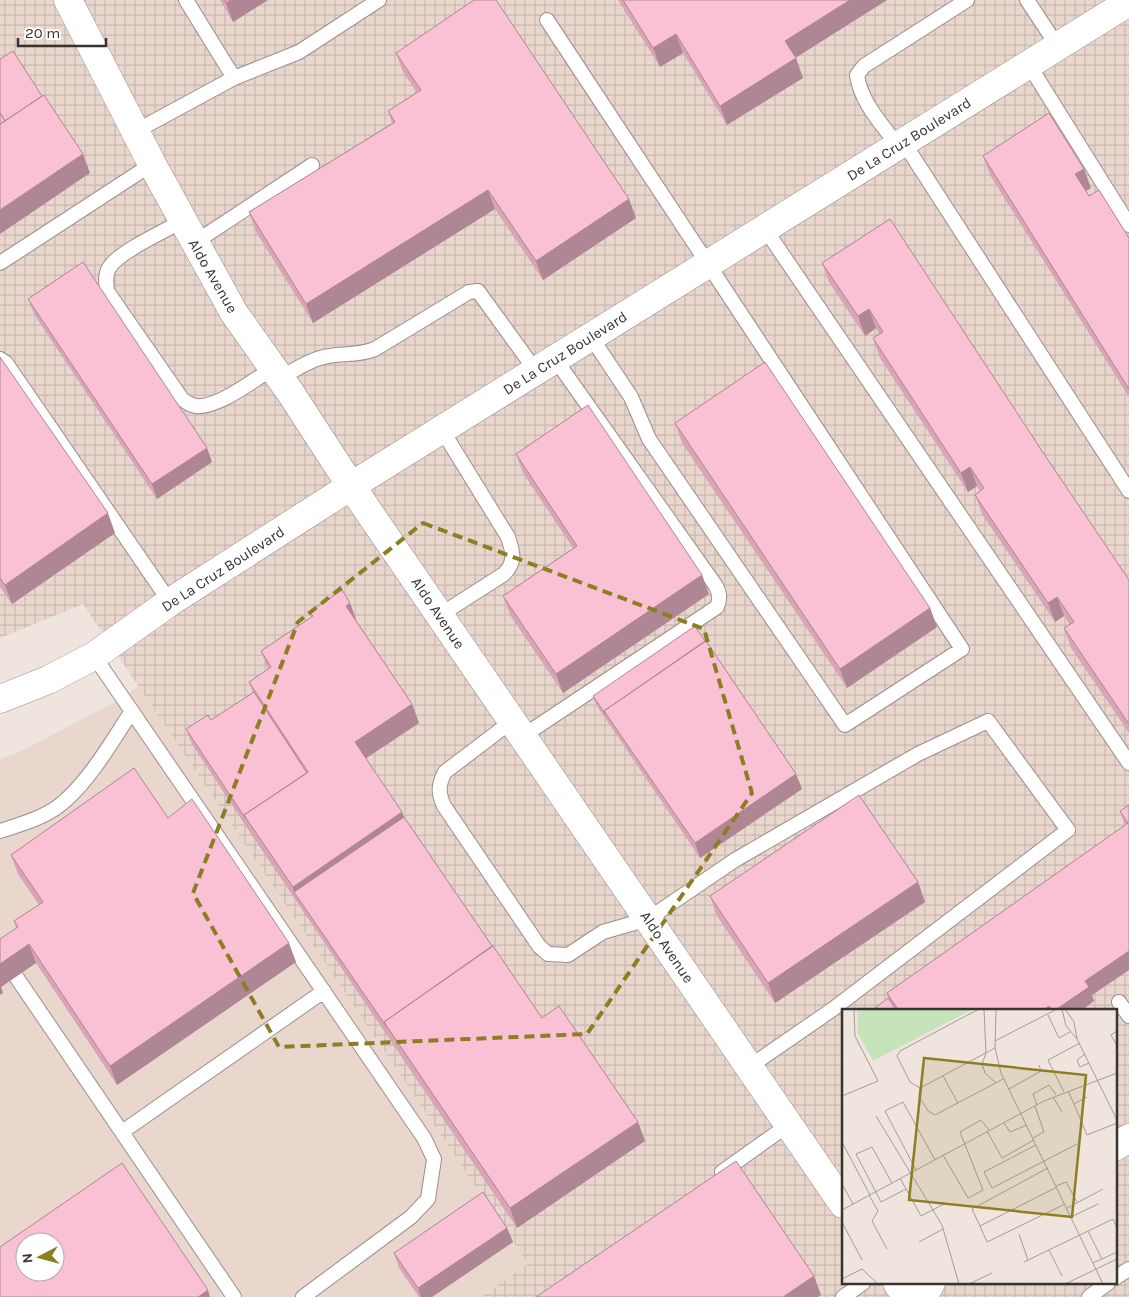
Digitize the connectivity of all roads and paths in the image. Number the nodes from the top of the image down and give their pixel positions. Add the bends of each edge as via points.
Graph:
1 (68, 0) edge
2 (186, 0) edge
3 (380, 0) edge
4 (967, 0) edge
5 (1027, 0) edge
6 (1129, 2) edge
7 (547, 20) dead end
8 (1058, 47) junction
9 (1029, 65) junction
10 (234, 78) junction
11 (136, 131) junction
12 (901, 144) junction
13 (152, 164) junction
14 (312, 165) dead end
15 (1129, 225) edge
16 (765, 229) junction
17 (188, 232) junction
18 (0, 263) edge
19 (709, 264) junction
20 (591, 337) junction
21 (0, 359) edge
22 (546, 365) junction
23 (276, 373) junction
24 (442, 430) junction
25 (351, 486) junction
26 (1129, 491) edge
27 (170, 602) junction
28 (440, 615) junction
29 (94, 656) junction
30 (0, 699) edge
31 (132, 710) junction
32 (517, 728) junction
33 (1129, 763) edge
34 (0, 831) edge
35 (648, 919) junction
36 (0, 953) edge
37 (324, 992) junction
38 (1119, 1002) dead end
39 (1129, 1016) edge
40 (749, 1067) junction
41 (788, 1125) junction
42 (122, 1132) junction
43 (1129, 1138) edge
44 (1116, 1146) edge
45 (708, 1182) edge
46 (842, 1203) edge
47 (1129, 1269) edge
48 (1116, 1277) edge
49 (862, 1284) edge
50 (898, 1284) edge
51 (930, 1284) edge
52 (1107, 1284) edge
53 (234, 1297) edge
54 (303, 1297) edge
55 (843, 1297) edge
56 (906, 1297) edge
57 (922, 1297) edge
58 (1089, 1297) edge

1 - 11 street, Aldo Avenue
2 - 10 lane
3 - 10 lane via 299,52
4 - 12 lane via 864,66 857,75 867,104
5 - 8 lane
6 - 8 street, De La Cruz Boulevard
7 - 19 lane
8 - 9 street, De La Cruz Boulevard
9 - 12 street, De La Cruz Boulevard
9 - 15 lane
10 - 11 lane
11 - 13 street, Aldo Avenue
12 - 16 street, De La Cruz Boulevard
12 - 26 lane
13 - 17 street, Aldo Avenue
13 - 18 lane
14 - 17 lane
16 - 19 street, De La Cruz Boulevard
16 - 33 lane
17 - 23 street, Aldo Avenue via 234,312
17 - 23 lane via 118,258 108,269 107,291 182,399 192,406 204,407 219,402
19 - 20 street, De La Cruz Boulevard
19 - 20 lane via 962,649 845,725 649,439 631,397
20 - 22 street, De La Cruz Boulevard
21 - 27 lane via 6,362
22 - 23 lane via 478,291 469,292 375,349 362,354 320,358
22 - 24 street, De La Cruz Boulevard
22 - 32 lane via 720,593 717,607
23 - 25 street, Aldo Avenue
24 - 25 street, De La Cruz Boulevard
24 - 28 lane via 508,537 513,557 511,567 504,574
25 - 27 street, De La Cruz Boulevard
25 - 28 street, Aldo Avenue
27 - 29 street, De La Cruz Boulevard
28 - 32 street, Aldo Avenue
29 - 30 street, De La Cruz Boulevard via 48,680
29 - 31 lane
31 - 34 lane via 95,768 65,801 35,820
31 - 37 lane
32 - 35 street, Aldo Avenue
32 - 35 lane via 445,772 439,783 439,795 539,946 548,954 568,955 603,932
35 - 40 street, Aldo Avenue
35 - 40 lane via 735,860 918,754 988,721 1068,830 833,1010
36 - 42 lane
37 - 42 lane
37 - 54 lane via 424,1138 434,1159 428,1199 411,1217
38 - 39 lane
40 - 41 street, Aldo Avenue
41 - 45 lane
41 - 46 street, Aldo Avenue
42 - 53 lane
43 - 44 street
47 - 48 lane
49 - 55 lane
50 - 56 street
51 - 57 street
52 - 58 lane

